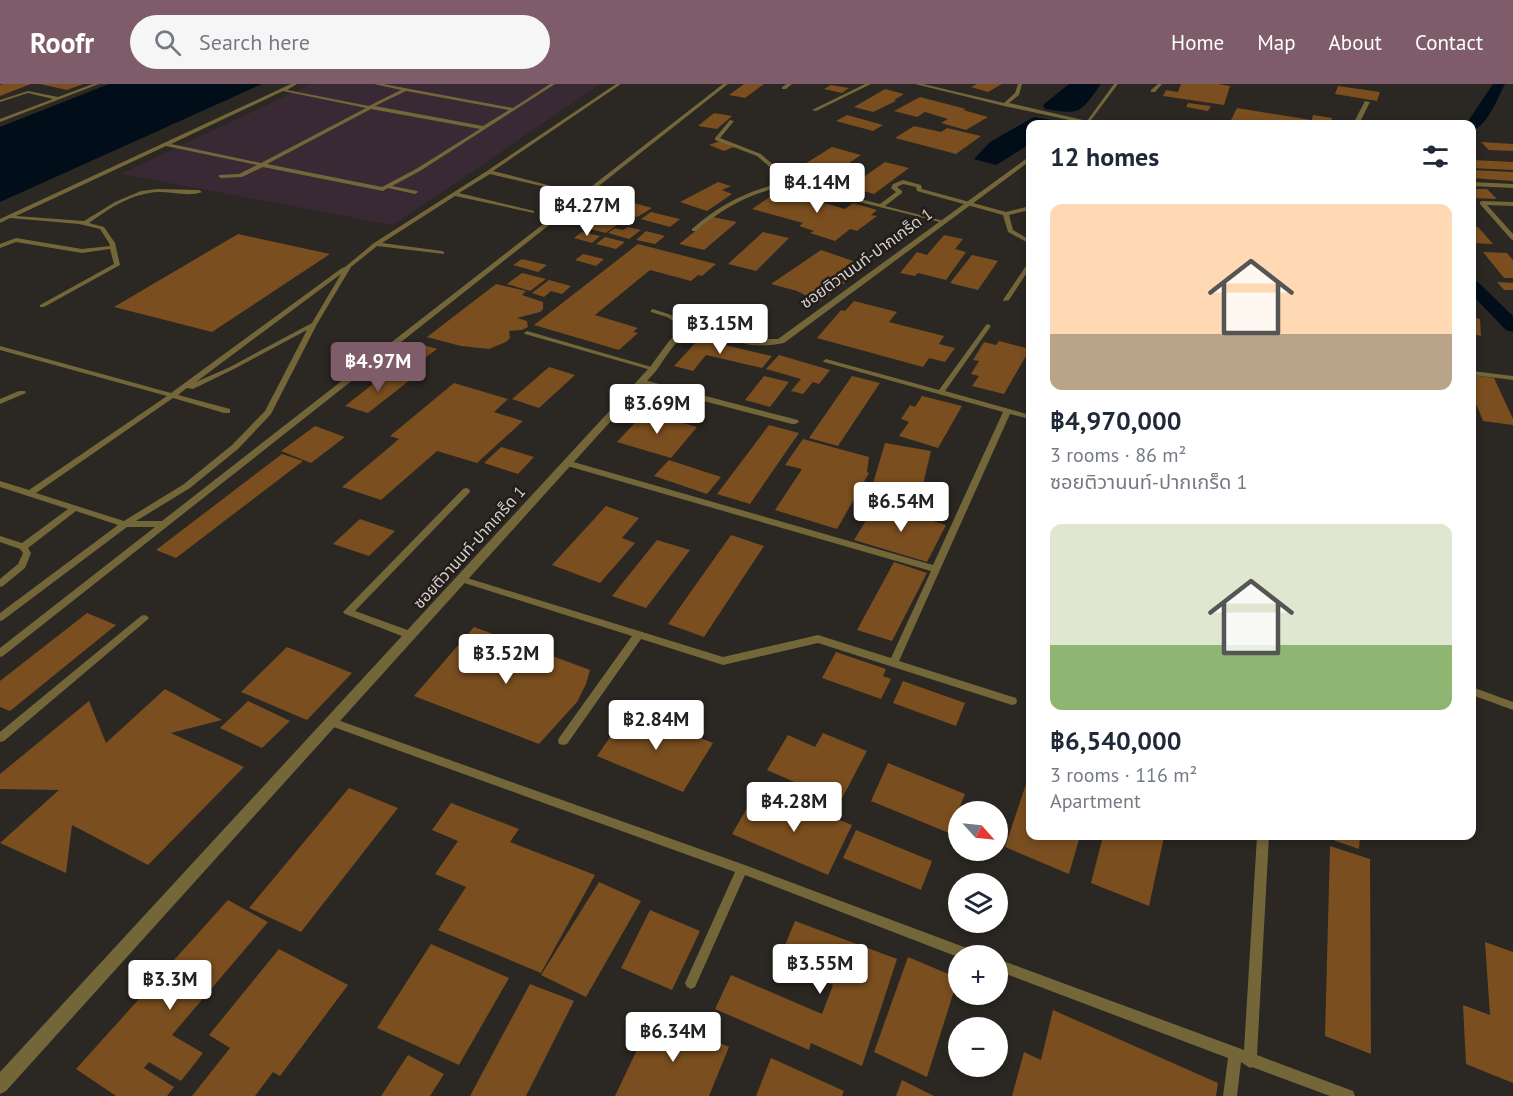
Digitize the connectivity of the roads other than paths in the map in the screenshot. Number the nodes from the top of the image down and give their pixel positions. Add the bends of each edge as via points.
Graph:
1 (97, 84) edge
2 (295, 84) edge
3 (376, 84) edge
4 (553, 84) edge
5 (619, 84) edge
6 (726, 84) edge
7 (790, 84) edge
8 (869, 84) edge
9 (917, 84) edge
10 (1020, 84) edge
11 (1116, 84) edge
12 (1160, 84) edge
13 (784, 88) dead end
14 (282, 90) junction
15 (404, 90) junction
16 (1154, 91) dead end
17 (59, 99) junction
18 (0, 101) edge
19 (1367, 102) dead end
20 (1004, 105) junction
21 (370, 107) junction
22 (513, 109) junction
23 (814, 110) dead end
24 (9, 112) dead end
25 (16, 114) junction
26 (1074, 120) edge
27 (1090, 120) edge
28 (1358, 120) edge
29 (0, 121) edge
30 (732, 121) dead end
31 (484, 128) junction
32 (166, 144) junction
33 (1026, 161) edge
34 (262, 165) junction
35 (489, 172) junction
36 (221, 176) dead end
37 (791, 183) junction
38 (1476, 184) edge
39 (1513, 186) edge
40 (389, 187) junction
41 (561, 190) dead end
42 (199, 192) dead end
43 (415, 192) dead end
44 (456, 194) junction
45 (969, 204) junction
46 (1513, 204) edge
47 (880, 206) junction
48 (1026, 209) edge
49 (532, 212) dead end
50 (1006, 214) junction
51 (10, 217) junction
52 (0, 221) edge
53 (942, 222) junction
54 (85, 224) junction
55 (694, 230) dead end
56 (1513, 238) edge
57 (1026, 240) edge
58 (376, 244) junction
59 (0, 246) edge
60 (113, 247) junction
61 (442, 253) dead end
62 (349, 266) junction
63 (1026, 270) edge
64 (1006, 300) dead end
65 (42, 306) dead end
66 (653, 311) dead end
67 (314, 324) junction
68 (988, 326) dead end
69 (689, 329) junction
70 (527, 333) dead end
71 (0, 348) edge
72 (825, 361) dead end
73 (653, 369) junction
74 (1476, 373) edge
75 (1513, 378) edge
76 (641, 382) junction
77 (22, 393) dead end
78 (941, 393) junction
79 (172, 396) junction
80 (0, 402) edge
81 (227, 411) dead end
82 (1007, 411) junction
83 (1026, 416) edge
84 (795, 422) dead end
85 (567, 463) junction
86 (0, 484) edge
87 (466, 491) dead end
88 (29, 494) junction
89 (75, 508) junction
90 (125, 524) junction
91 (163, 524) junction
92 (0, 539) edge
93 (23, 547) junction
94 (936, 569) junction
95 (461, 579) junction
96 (0, 584) edge
97 (0, 618) edge
98 (144, 618) dead end
99 (639, 634) junction
100 (410, 635) junction
101 (0, 653) edge
102 (893, 664) junction
103 (1476, 692) edge
104 (1012, 701) dead end
105 (1513, 705) edge
106 (332, 722) junction
107 (0, 738) edge
108 (563, 741) dead end
109 (1263, 840) edge
110 (742, 869) junction
111 (948, 947) edge
112 (1008, 969) edge
113 (691, 983) dead end
114 (1235, 1054) junction
115 (1250, 1061) junction
116 (0, 1085) edge
117 (1230, 1096) edge
118 (1348, 1096) edge

1 - 17 lane
2 - 14 lane
3 - 15 lane
4 - 22 lane
5 - 35 lane
6 - 91 lane
7 - 13 lane
8 - 23 lane
9 - 20 lane
10 - 20 lane via 1017,94
11 - 27 lane
12 - 16 lane
14 - 21 lane
14 - 32 lane
15 - 21 lane
15 - 22 lane
17 - 18 lane via 28,92
17 - 25 lane
19 - 28 street
20 - 26 lane
21 - 31 lane
21 - 34 lane
22 - 31 lane
24 - 25 lane
25 - 29 lane
30 - 37 lane via 717,139 759,154
31 - 40 lane
32 - 34 lane
32 - 51 lane
33 - 45 street, ซอยติวานนท์-ปากเกร็ด 1
34 - 36 lane via 240,176
34 - 40 lane via 374,189
35 - 41 lane
35 - 44 lane
37 - 47 lane
37 - 55 lane via 767,186 746,195
38 - 39 street
40 - 43 lane
42 - 54 lane via 141,193 105,209
44 - 49 lane
44 - 58 lane
45 - 47 lane via 903,182 894,188 900,192
45 - 50 lane
45 - 53 street, ซอยติวานนท์-ปากเกร็ด 1
46 - 56 lane via 1482,203
47 - 53 lane
48 - 50 lane
50 - 57 lane via 1010,231
51 - 52 lane
51 - 54 lane
53 - 69 street, ซอยติวานนท์-ปากเกร็ด 1 via 781,341 758,343
54 - 60 lane via 102,228
58 - 61 lane
58 - 62 lane
59 - 60 lane via 16,240 82,251
60 - 65 lane via 117,265
62 - 67 lane
62 - 79 lane
63 - 64 lane
66 - 69 lane
67 - 79 lane
67 - 90 lane via 268,412 235,447 187,486
68 - 78 lane
69 - 73 street, ซอยติวานนท์-ปากเกร็ด 1 via 678,336
70 - 73 lane
71 - 79 lane
72 - 78 lane
73 - 76 street, ซอยติวานนท์-ปากเกร็ด 1
74 - 75 lane
76 - 84 lane
76 - 85 street, ซอยติวานนท์-ปากเกร็ด 1
77 - 80 lane
78 - 82 lane
79 - 81 lane
79 - 88 lane
82 - 83 lane
82 - 94 lane
85 - 94 lane
85 - 95 street, ซอยติวานนท์-ปากเกร็ด 1
86 - 88 lane
87 - 100 lane via 348,612
88 - 89 lane
89 - 90 lane
89 - 93 lane
90 - 91 lane
90 - 97 lane
91 - 101 lane
92 - 93 lane
93 - 96 lane via 27,553 22,566
94 - 102 lane
95 - 99 lane
95 - 100 street, ซอยติวานนท์-ปากเกร็ด 1
98 - 107 lane
99 - 102 lane via 723,661 818,639
99 - 108 lane
100 - 106 street, ซอยติวานนท์-ปากเกร็ด 1
102 - 104 lane
103 - 105 lane
106 - 110 lane
106 - 116 street, ซอยติวานนท์-ปากเกร็ด 1
109 - 115 lane
110 - 111 lane
110 - 113 lane
112 - 114 lane
114 - 115 lane
114 - 117 lane
115 - 118 lane

